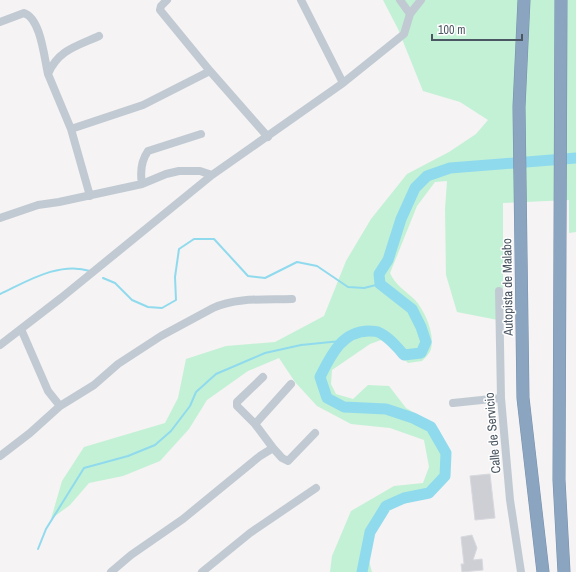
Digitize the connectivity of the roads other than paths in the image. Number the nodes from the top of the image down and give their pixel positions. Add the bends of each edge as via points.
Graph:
1 (166, 0) edge
2 (302, 0) edge
3 (400, 0) edge
4 (421, 0) edge
5 (524, 0) edge
6 (561, 0) edge
7 (410, 14) junction
8 (0, 22) edge
9 (99, 36) dead end
10 (210, 71) junction
11 (48, 74) junction
12 (343, 83) junction
13 (71, 129) junction
14 (201, 134) dead end
15 (268, 137) junction
16 (212, 175) junction
17 (142, 184) junction
18 (90, 196) junction
19 (0, 218) edge
20 (500, 291) dead end
21 (292, 298) dead end
22 (21, 329) junction
23 (0, 345) edge
24 (263, 377) dead end
25 (291, 384) dead end
26 (501, 398) junction
27 (453, 403) dead end
28 (60, 406) junction
29 (255, 424) junction
30 (315, 433) dead end
31 (273, 448) junction
32 (0, 456) edge
33 (316, 488) dead end
34 (111, 572) edge
35 (202, 572) edge
36 (521, 572) edge
37 (543, 572) edge
38 (564, 572) edge

1 - 10 street via 160,10
2 - 12 street
3 - 7 street
4 - 7 street
5 - 37 highway, Autopista de Malabo via 519,107 523,398
6 - 38 highway via 559,480
7 - 12 street via 404,34
8 - 11 street via 24,12 31,16 36,24
9 - 11 street via 61,53
10 - 13 street via 143,105
10 - 15 street
11 - 13 street
12 - 15 street
13 - 18 street
14 - 17 street via 148,151 140,174
15 - 16 street
16 - 17 street via 200,171 179,171
16 - 22 street
17 - 18 street
18 - 19 street via 38,205
20 - 26 street, Calle de Servicio
21 - 28 street via 220,304 147,344 94,385
22 - 23 street
22 - 28 street via 48,391
24 - 29 street via 237,402 237,406
25 - 29 street
26 - 27 street
26 - 36 street, Calle de Servicio via 510,500
28 - 32 street
29 - 31 street
30 - 31 street via 288,461
31 - 34 street via 183,519 131,554
33 - 35 street via 250,533

